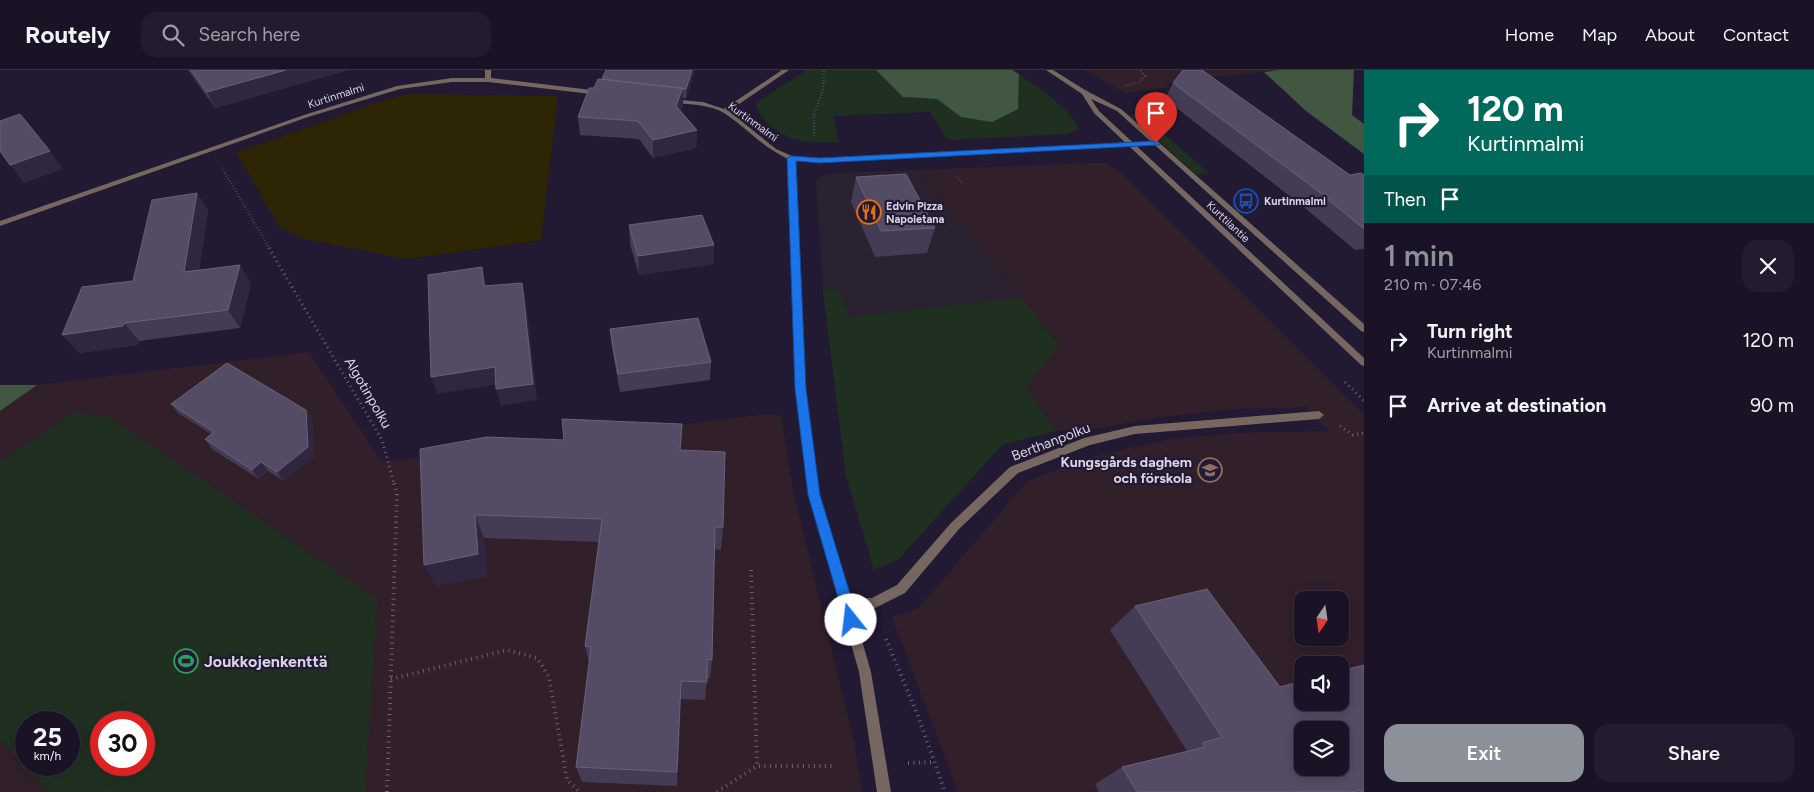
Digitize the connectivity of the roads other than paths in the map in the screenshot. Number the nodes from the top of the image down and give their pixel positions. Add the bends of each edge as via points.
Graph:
1 (488, 70) edge
2 (786, 70) edge
3 (1049, 70) edge
4 (488, 80) junction
5 (1083, 92) junction
6 (608, 94) edge
7 (665, 100) edge
8 (725, 111) junction
9 (1156, 143) junction
10 (1130, 145) junction
11 (792, 158) junction
12 (0, 224) edge
13 (1364, 329) edge
14 (1362, 358) edge
15 (1318, 415) dead end
16 (846, 603) junction
17 (884, 792) edge

1 - 4 street
2 - 8 street
3 - 5 street, Kurttilantie
4 - 6 street, Kurtinmalmi
4 - 12 street, Kurtinmalmi via 426,83 369,95
5 - 9 street, Kurttilantie via 1119,110
5 - 10 street, Kurttilantie via 1096,112
7 - 8 street, Kurtinmalmi via 703,104
8 - 11 street, Kurtinmalmi via 774,150
9 - 10 street, Kurtinmalmi
9 - 13 street, Kurttilantie
10 - 11 street, Kurtinmalmi via 820,160
10 - 14 street, Kurttilantie
11 - 16 street via 800,389 814,495
15 - 16 street, Berthanpolku via 1135,430 1088,441 1014,470 955,526 901,589 873,604
16 - 17 street via 865,672

